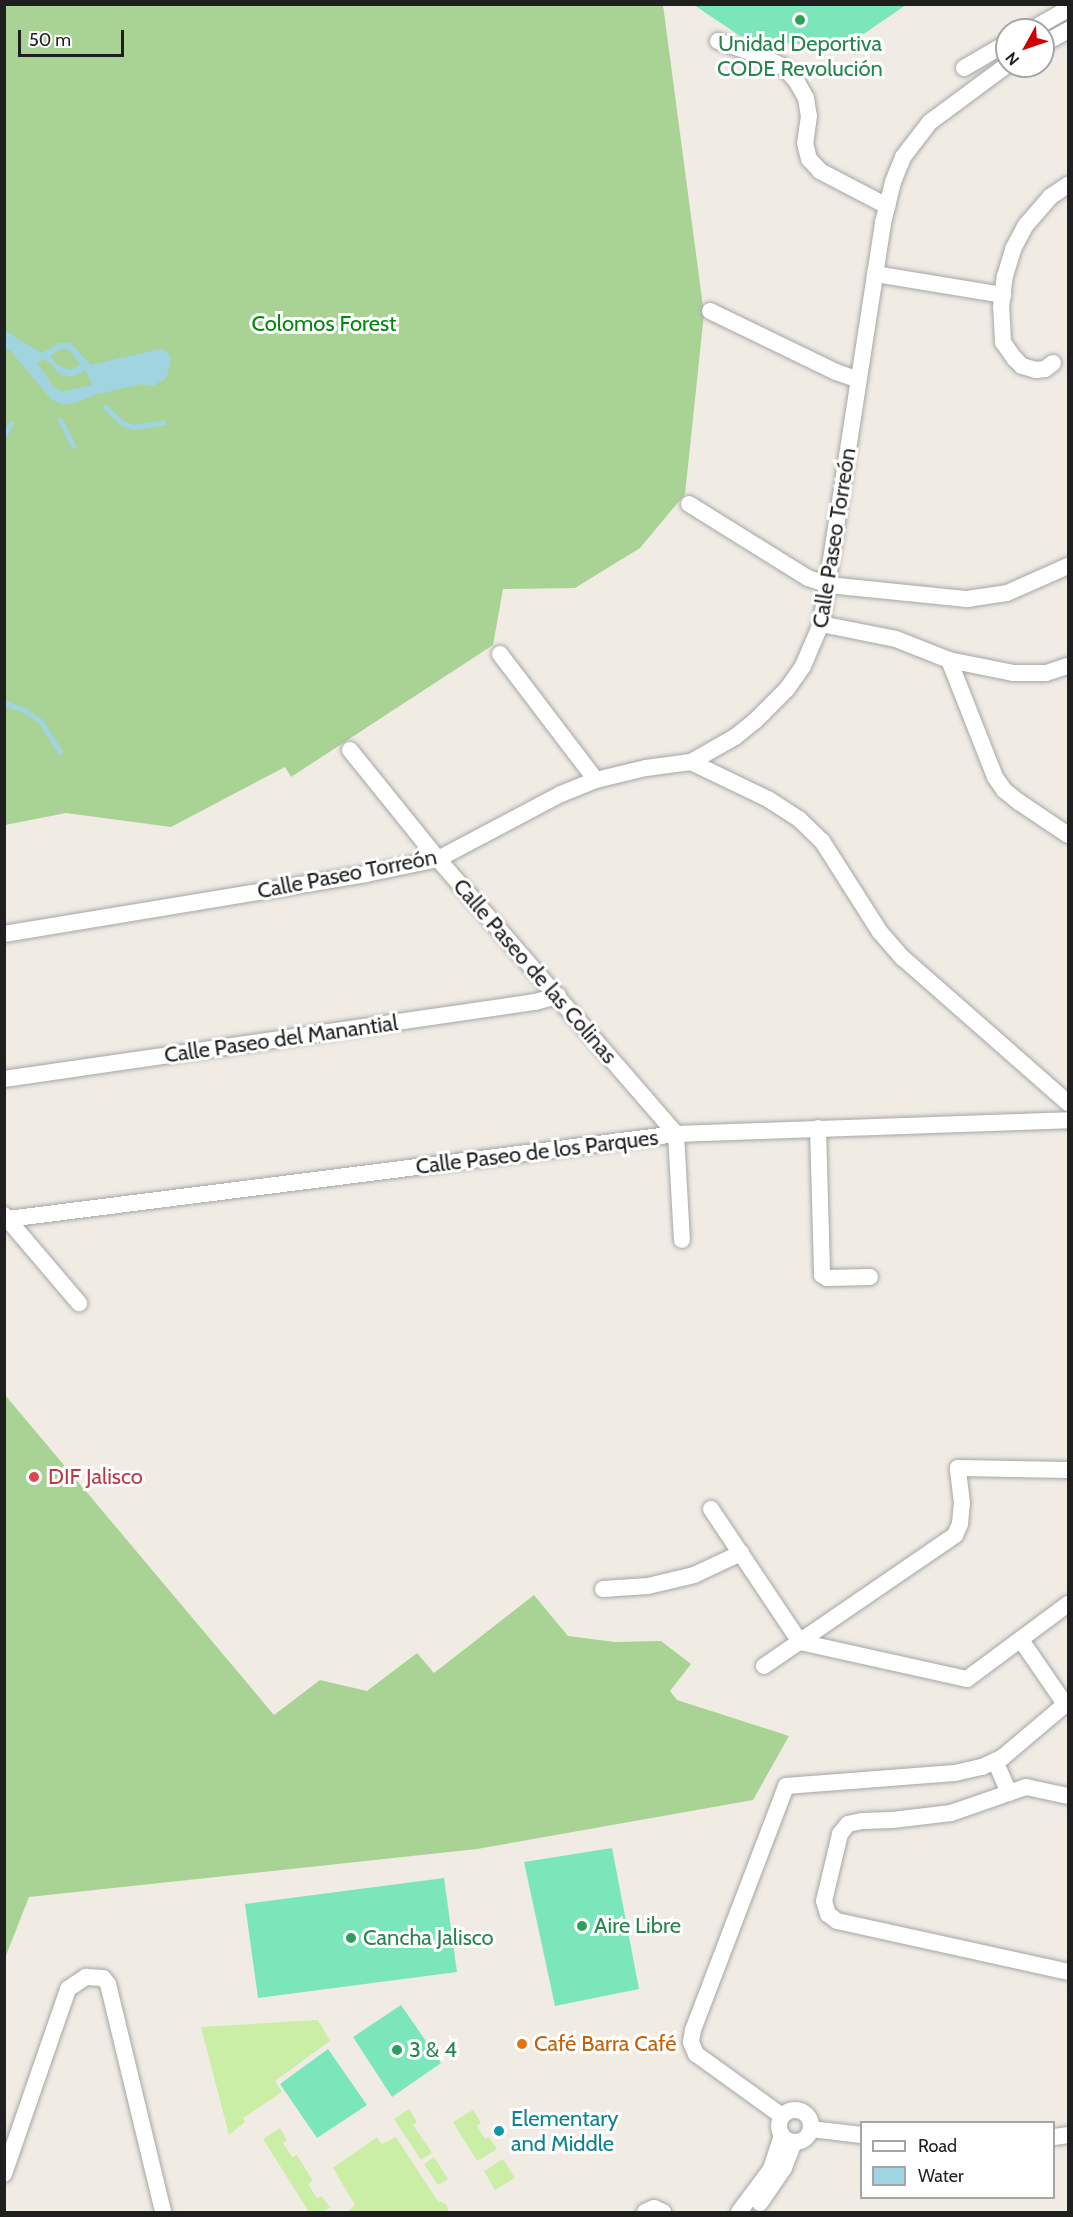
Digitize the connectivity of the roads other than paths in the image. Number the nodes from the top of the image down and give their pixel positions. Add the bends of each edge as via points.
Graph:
1 (1068, 9) edge
2 (1052, 18) edge
3 (718, 41) dead end
4 (995, 50) edge
5 (964, 68) dead end
6 (995, 73) edge
7 (1068, 185) edge
8 (887, 206) junction
9 (875, 274) junction
10 (1003, 295) junction
11 (711, 311) dead end
12 (1053, 363) dead end
13 (859, 380) junction
14 (689, 504) dead end
15 (1068, 566) edge
16 (828, 585) junction
17 (822, 624) junction
18 (500, 654) dead end
19 (949, 660) junction
20 (1068, 666) edge
21 (350, 750) dead end
22 (691, 762) junction
23 (596, 780) junction
24 (1068, 835) edge
25 (438, 859) junction
26 (4, 934) edge
27 (558, 996) junction
28 (4, 1079) edge
29 (1068, 1103) edge
30 (1068, 1120) edge
31 (818, 1128) junction
32 (676, 1134) junction
33 (6, 1217) edge
34 (682, 1240) dead end
35 (870, 1277) dead end
36 (79, 1303) dead end
37 (1068, 1470) edge
38 (711, 1509) dead end
39 (741, 1553) junction
40 (603, 1589) dead end
41 (1068, 1604) edge
42 (1021, 1640) junction
43 (800, 1642) junction
44 (764, 1666) dead end
45 (1067, 1703) edge
46 (995, 1761) junction
47 (1009, 1793) junction
48 (1068, 1796) edge
49 (1068, 1972) edge
50 (782, 2116) junction
51 (811, 2129) junction
52 (860, 2135) edge
53 (788, 2139) junction
54 (4, 2174) edge
55 (163, 2212) edge
56 (645, 2212) edge
57 (663, 2212) edge
58 (739, 2212) edge
59 (752, 2212) edge

1 - 2 street
3 - 8 street via 784,68 806,98 809,116 805,142 809,159 820,171
4 - 5 street
6 - 8 street, Calle Paseo Torreón via 944,109 917,135 903,157
7 - 10 street via 1050,197 1026,225 1013,249
8 - 9 street, Calle Paseo Torreón
9 - 10 street
9 - 13 street, Calle Paseo Torreón
10 - 12 street via 1000,321 1008,350 1029,369 1045,369
11 - 13 street
13 - 16 street, Calle Paseo Torreón
14 - 16 street via 808,578
15 - 16 street via 1007,593 967,598
16 - 17 street, Calle Paseo Torreón
17 - 19 street via 896,639
17 - 22 street, Calle Paseo Torreón via 803,666 766,712 735,737
18 - 23 street
19 - 20 street via 1012,673 1046,673
19 - 24 street via 995,777 1019,802
21 - 25 street, Calle Paseo de las Colinas
22 - 23 street, Calle Paseo Torreón
22 - 29 street via 768,799 799,819 822,841 880,932 903,958
23 - 25 street, Calle Paseo Torreón via 561,794
25 - 26 street, Calle Paseo Torreón
25 - 27 street, Calle Paseo de las Colinas
27 - 28 street, Calle Paseo del Manantial
27 - 32 street, Calle Paseo de las Colinas
30 - 31 street, Calle Paseo de los Parques
31 - 32 street, Calle Paseo de los Parques
31 - 35 street via 822,1275
32 - 33 street, Calle Paseo de los Parques
32 - 34 street
33 - 36 street
37 - 43 street via 958,1468 962,1503 955,1535
38 - 39 street
39 - 40 street via 694,1575 648,1586
39 - 43 street
41 - 42 street
42 - 43 street via 967,1678
42 - 45 street
43 - 44 street
45 - 46 street
46 - 47 street
46 - 50 street via 955,1773 786,1786 691,2042 696,2054
47 - 48 street via 1026,1787
47 - 49 street via 951,1813 848,1824 840,1834 824,1901 828,1914 837,1921
50 - 51 street via 787,2111 801,2111 811,2121
50 - 53 street via 779,2130
51 - 52 street
51 - 53 street via 802,2141
53 - 58 street
53 - 59 street via 778,2181
54 - 55 street via 68,1989 86,1977 103,1978 108,1984
56 - 57 street via 654,2208

